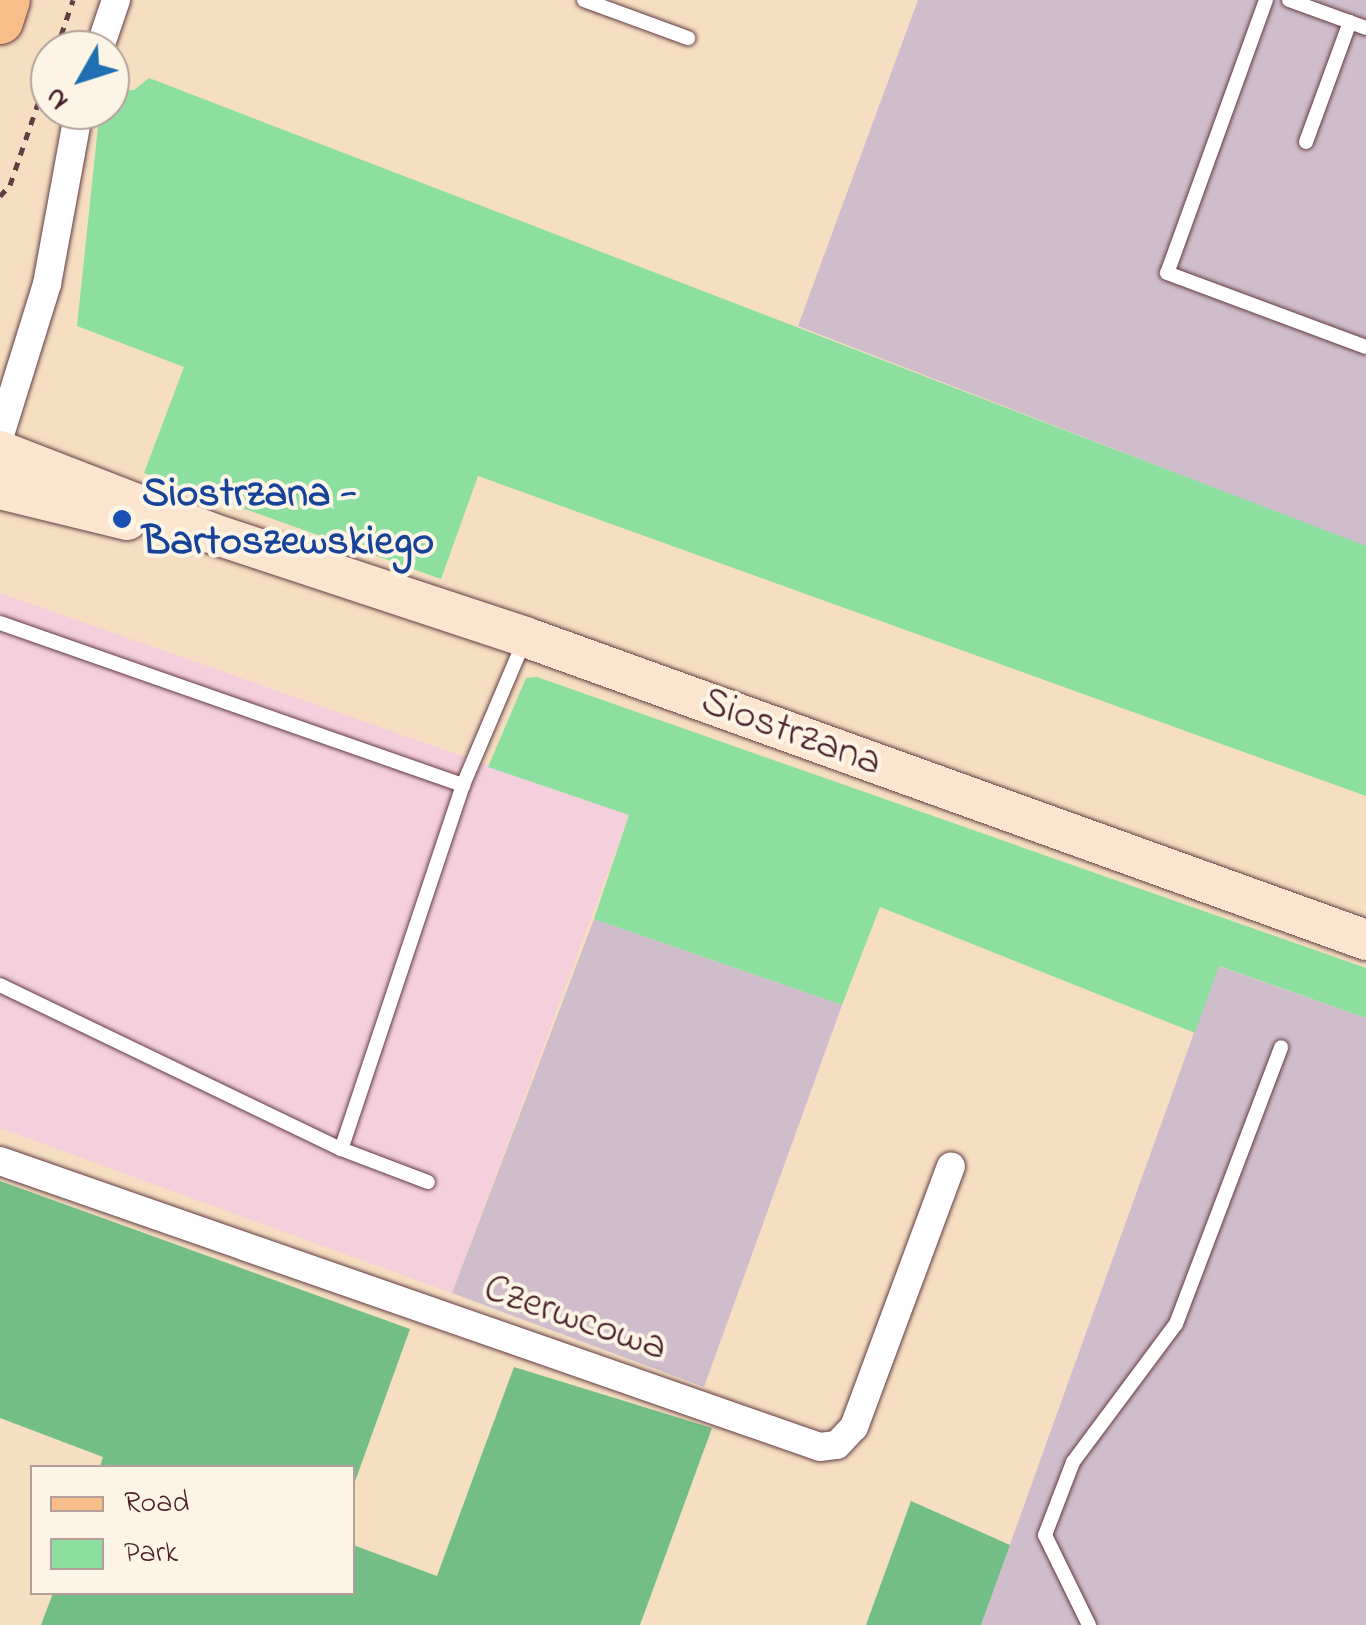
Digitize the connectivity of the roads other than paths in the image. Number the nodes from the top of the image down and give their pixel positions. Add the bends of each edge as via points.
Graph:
1 (7, 0) edge
2 (116, 0) edge
3 (584, 0) edge
4 (1266, 0) edge
5 (1288, 0) edge
6 (0, 21) edge
7 (1350, 22) junction
8 (1366, 28) edge
9 (105, 30) edge
10 (688, 38) dead end
11 (75, 130) edge
12 (1306, 142) dead end
13 (1366, 347) edge
14 (0, 435) edge
15 (1, 481) edge
16 (0, 623) edge
17 (525, 637) junction
18 (463, 785) junction
19 (1366, 940) edge
20 (0, 985) edge
21 (1280, 1048) dead end
22 (341, 1149) junction
23 (0, 1161) edge
24 (951, 1166) dead end
25 (428, 1182) dead end
26 (1089, 1625) edge

1 - 6 main road
2 - 9 street
3 - 10 lane
4 - 13 lane via 1167,273
5 - 7 lane
7 - 8 lane
7 - 12 lane
11 - 14 street via 47,284
15 - 17 street, Siostrzana via 141,523 214,534
16 - 18 lane
17 - 18 lane
17 - 19 street, Siostrzana
18 - 22 lane
20 - 22 lane
21 - 26 lane via 1176,1324 1073,1462 1045,1535
22 - 25 lane
23 - 24 street, Czerwcowa via 820,1447 837,1445 854,1427

